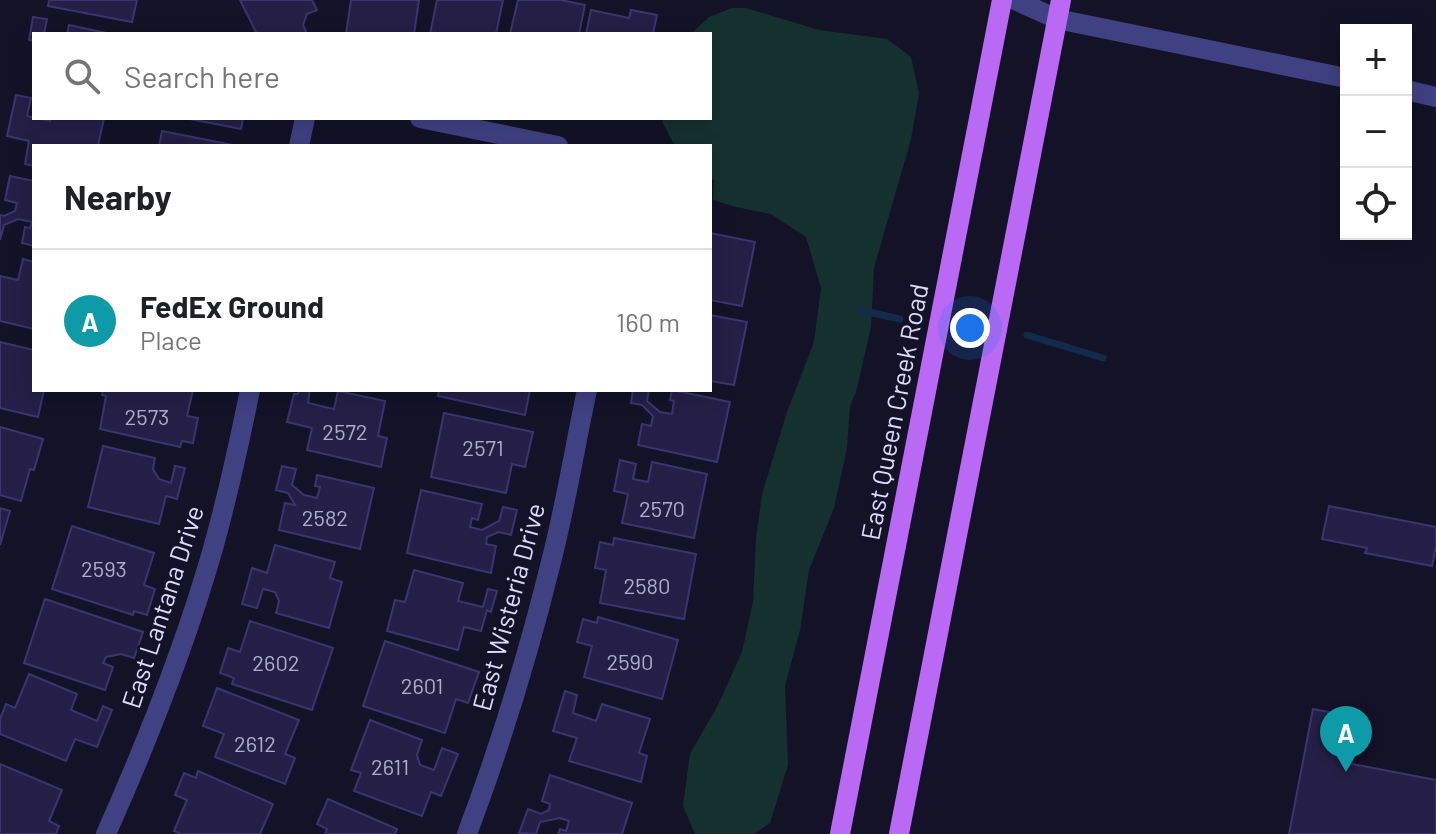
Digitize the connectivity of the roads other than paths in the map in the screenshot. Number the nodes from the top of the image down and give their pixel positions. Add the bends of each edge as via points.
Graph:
1 (1002, 0) edge
2 (1020, 2) edge
3 (1059, 9) edge
4 (1340, 77) edge
5 (1412, 91) edge
6 (1436, 97) edge
7 (305, 120) edge
8 (430, 120) edge
9 (299, 144) edge
10 (548, 144) edge
11 (250, 392) edge
12 (587, 392) edge
13 (106, 834) edge
14 (467, 834) edge
15 (840, 834) edge
16 (899, 834) edge

1 - 15 main road, East Queen Creek Road
2 - 3 street
3 - 4 street
3 - 16 main road
5 - 6 street
7 - 9 street
8 - 10 street
11 - 13 street, East Lantana Drive via 212,552 177,661
12 - 14 street, East Wisteria Drive via 515,694

